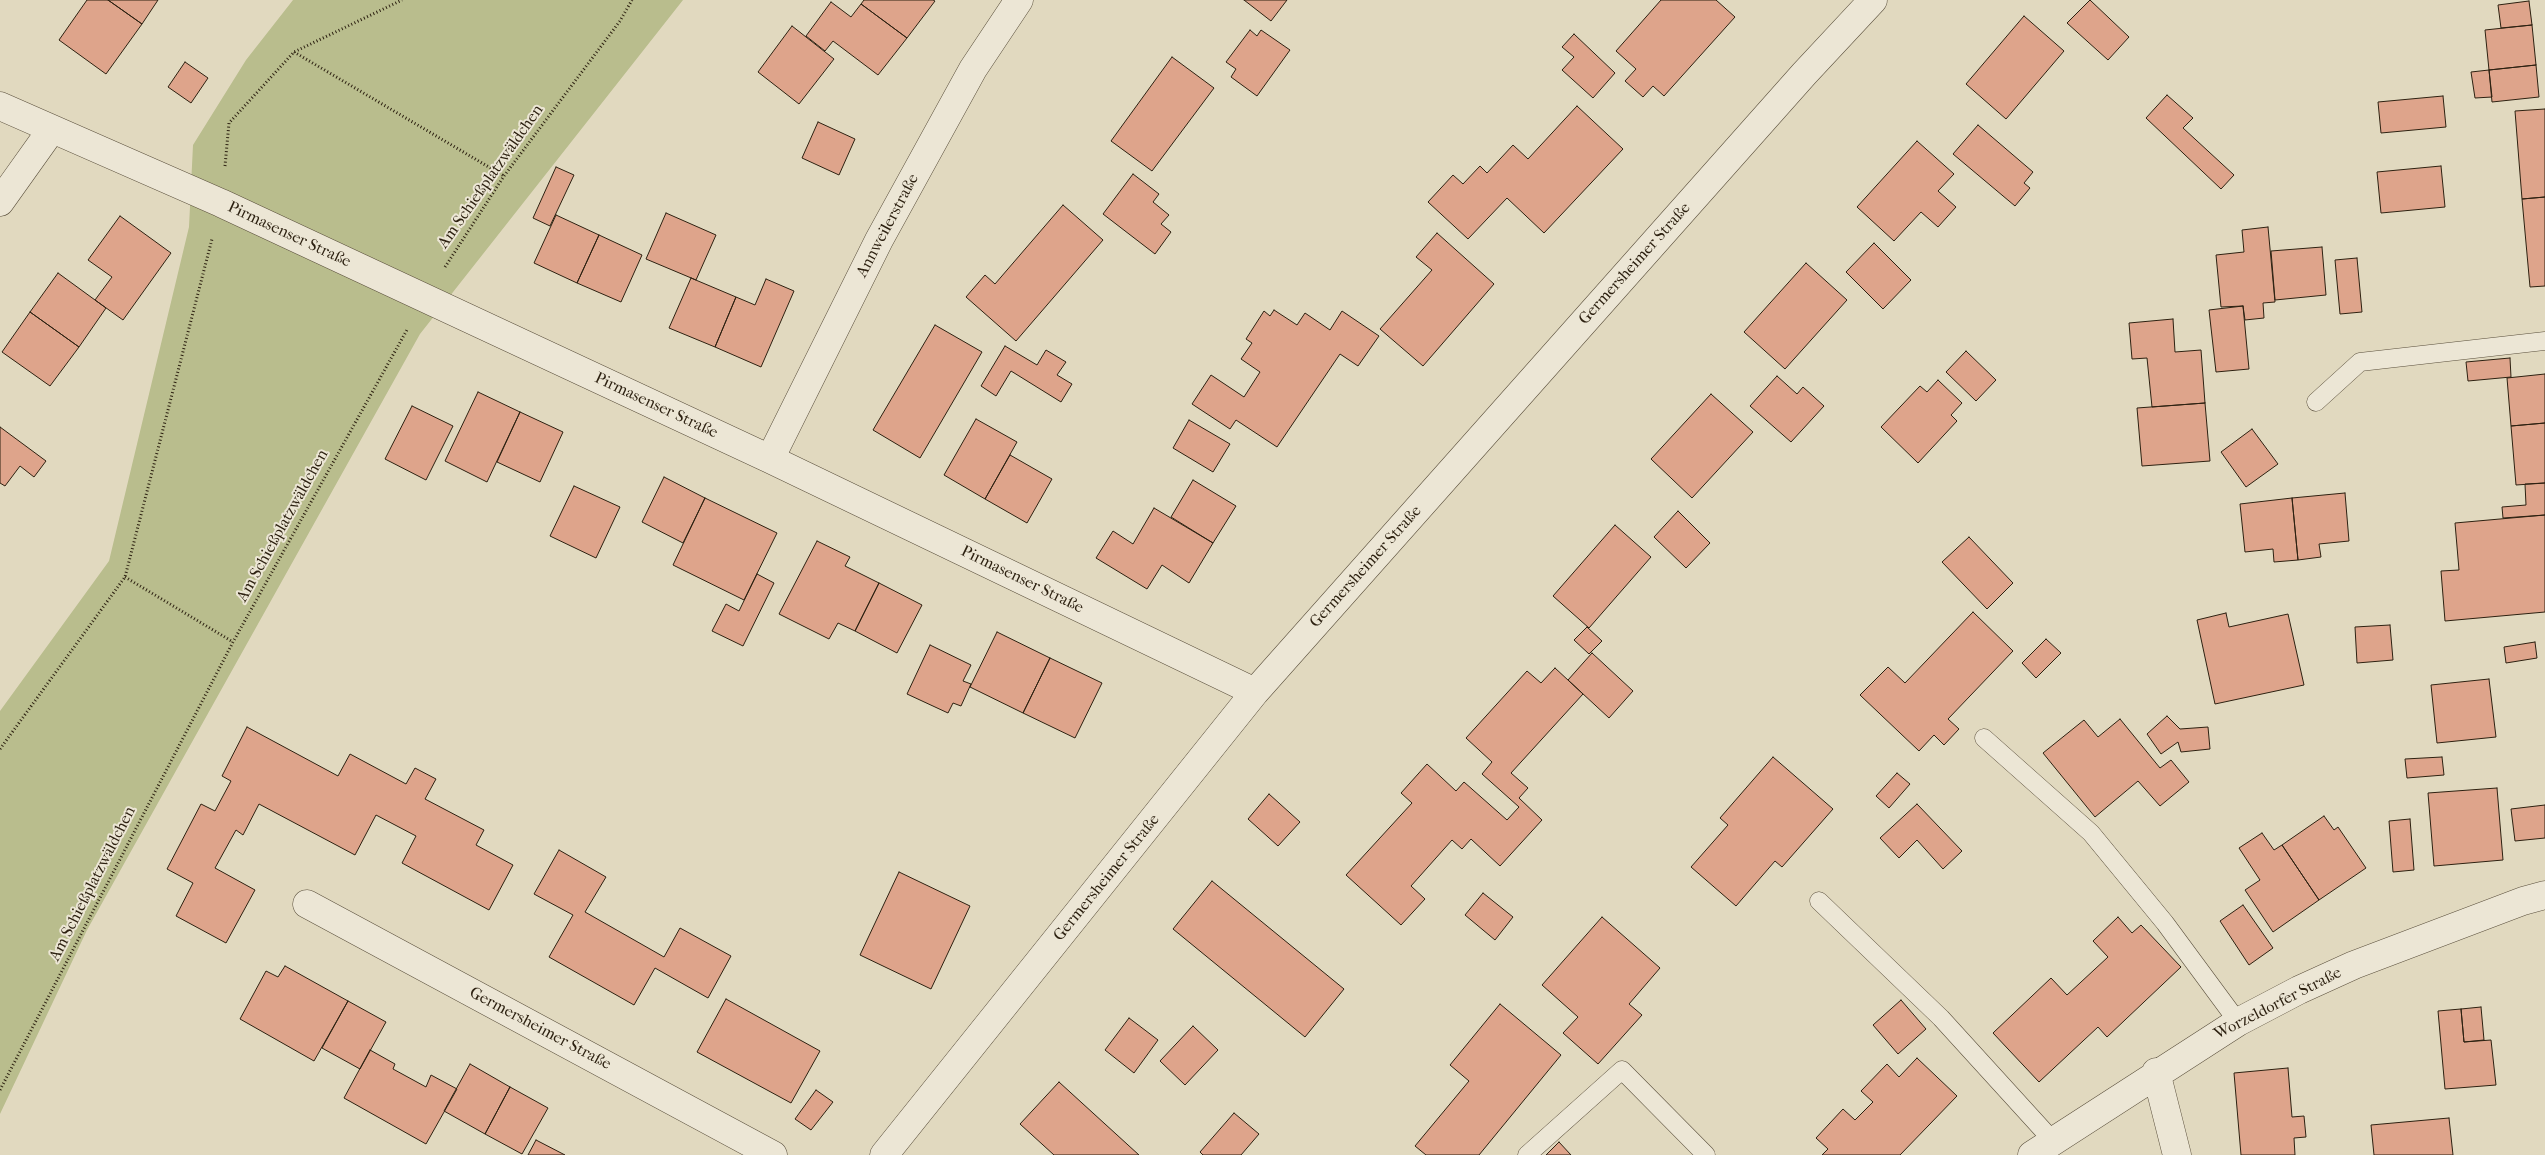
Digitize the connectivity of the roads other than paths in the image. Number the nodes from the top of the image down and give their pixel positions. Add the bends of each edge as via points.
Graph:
1 (1019, 0) edge
2 (1873, 0) edge
3 (0, 106) edge
4 (52, 129) junction
5 (0, 202) edge
6 (2545, 341) edge
7 (2316, 402) dead end
8 (770, 459) junction
9 (1255, 692) junction
10 (1984, 738) dead end
11 (2545, 895) edge
12 (1819, 901) dead end
13 (307, 904) dead end
14 (2238, 1022) junction
15 (2156, 1072) junction
16 (2042, 1148) edge
17 (773, 1155) edge
18 (884, 1155) edge
19 (1527, 1155) edge
20 (1706, 1155) edge
21 (2177, 1155) edge

1 - 8 street, Annweilerstraße via 973,69 879,240
2 - 9 street, Germersheimer Straße via 1797,81
3 - 4 street, Pirmasenser Straße
4 - 5 street
4 - 8 street, Pirmasenser Straße via 221,203
6 - 7 lane via 2360,362
8 - 9 street, Pirmasenser Straße
9 - 18 street, Germersheimer Straße
10 - 14 lane via 2091,833 2165,923
11 - 14 street, Worzeldorfer Straße via 2354,965
12 - 16 lane via 1941,1018
13 - 17 street, Germersheimer Straße
14 - 15 street, Worzeldorfer Straße
15 - 16 street, Worzeldorfer Straße
15 - 21 street
19 - 20 lane via 1622,1070

